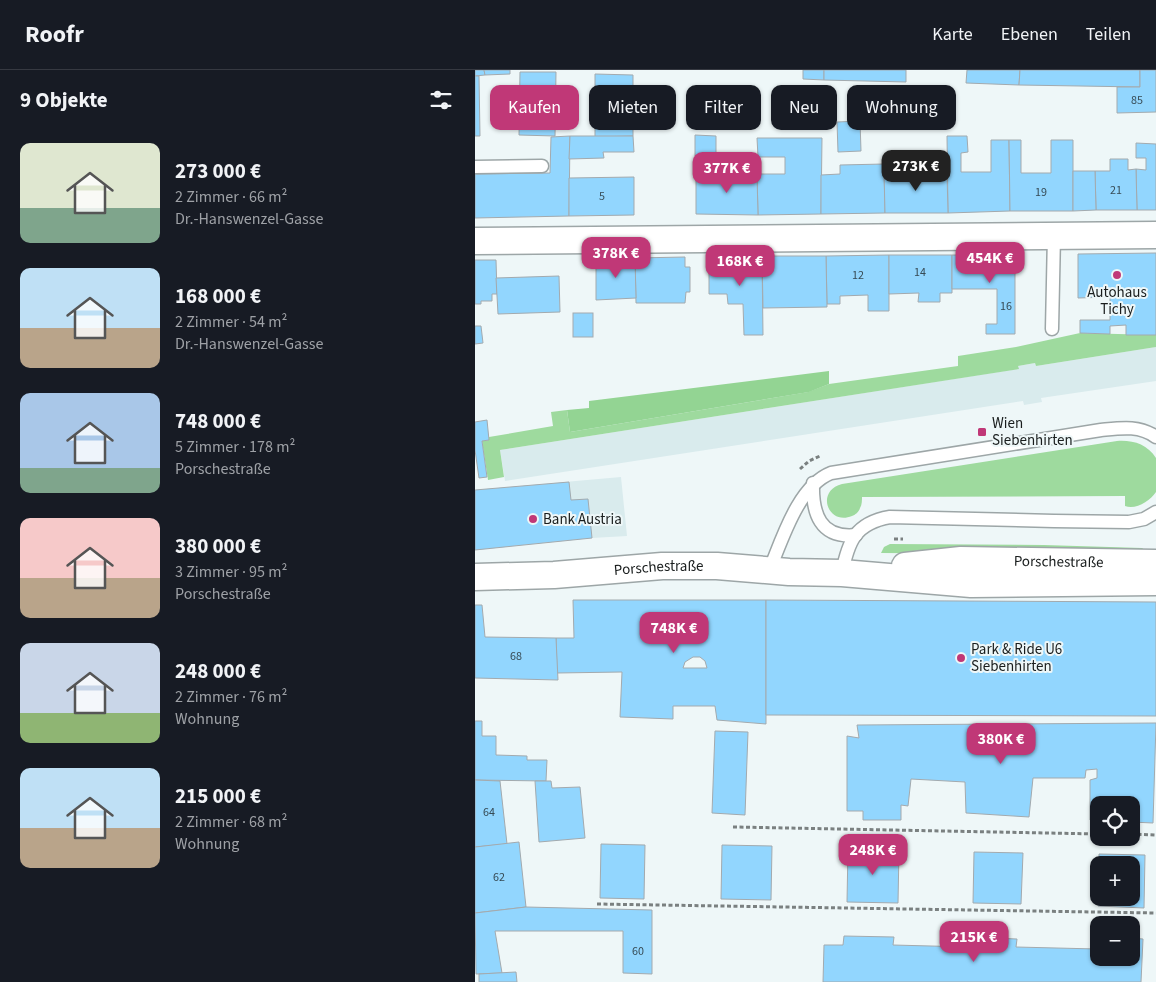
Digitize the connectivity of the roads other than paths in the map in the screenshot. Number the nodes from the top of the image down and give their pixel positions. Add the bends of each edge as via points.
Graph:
1 (542, 166) dead end
2 (475, 167) edge
3 (1054, 235) junction
4 (1156, 235) edge
5 (475, 241) edge
6 (1052, 329) dead end
7 (1156, 437) edge
8 (813, 483) junction
9 (1156, 512) edge
10 (856, 535) junction
11 (1156, 563) edge
12 (769, 571) junction
13 (842, 573) junction
14 (475, 577) edge
15 (1156, 582) edge

1 - 2 lane
3 - 4 street
3 - 5 street
3 - 6 lane
7 - 8 lane via 1135,428 1101,430 839,471
8 - 10 lane via 814,508 822,524 835,533
8 - 12 lane via 796,508
9 - 10 lane via 1129,522 890,517 868,525
10 - 13 lane via 847,548
11 - 13 street, Porschestraße via 961,560
12 - 13 street, Porschestraße
12 - 14 street, Porschestraße via 723,566 662,566
13 - 15 street, Porschestraße via 971,584

